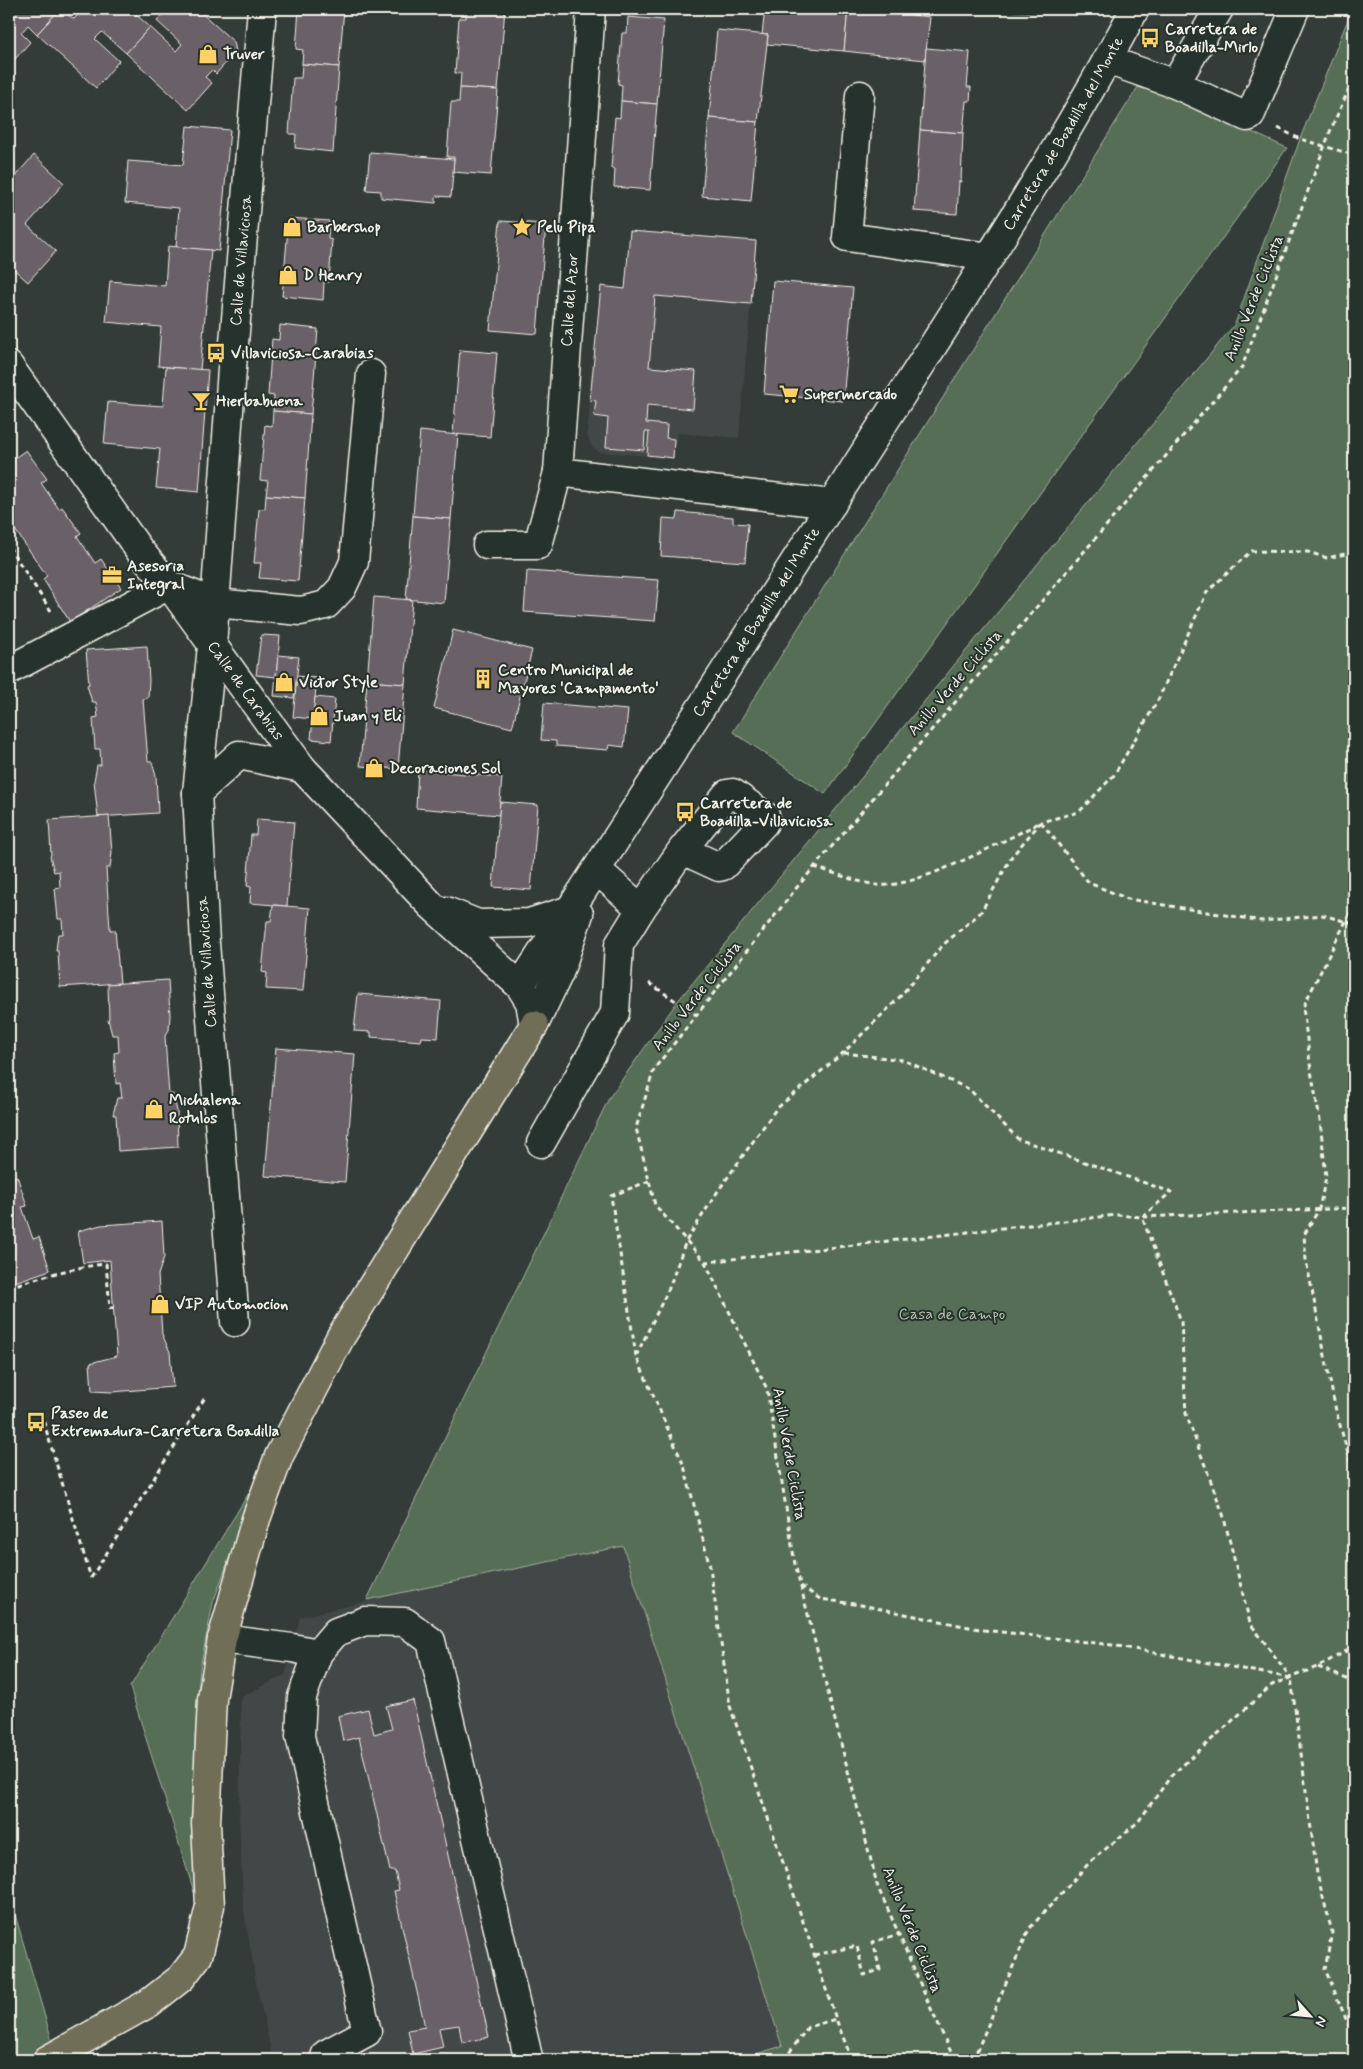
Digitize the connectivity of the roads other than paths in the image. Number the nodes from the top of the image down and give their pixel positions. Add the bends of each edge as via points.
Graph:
1 (262, 9) edge
2 (591, 9) edge
3 (1135, 9) edge
4 (1219, 9) edge
5 (1295, 9) edge
6 (1107, 60) junction
7 (1175, 84) junction
8 (860, 95) dead end
9 (990, 257) junction
10 (9, 366) edge
11 (371, 374) dead end
12 (558, 472) junction
13 (832, 504) junction
14 (487, 544) dead end
15 (169, 586) junction
16 (215, 603) junction
17 (212, 646) junction
18 (9, 670) edge
19 (302, 768) junction
20 (197, 793) junction
21 (682, 850) dead end
22 (594, 875) junction
23 (431, 905) junction
24 (641, 909) junction
25 (570, 910) junction
26 (520, 986) junction
27 (534, 1025) junction
28 (541, 1143) dead end
29 (235, 1322) dead end
30 (222, 1639) junction
31 (318, 1653) junction
32 (47, 2060) edge
33 (324, 2060) edge
34 (527, 2060) edge

1 - 16 street, Calle de Villaviciosa
2 - 12 street, Calle del Azor
3 - 6 street, Carretera de Boadilla del Monte
4 - 7 street
5 - 7 street via 1250,116
6 - 7 street
6 - 9 street, Carretera de Boadilla del Monte
8 - 9 street via 847,238
9 - 13 street, Carretera de Boadilla del Monte
10 - 15 street, Calle de Carabias via 140,551
11 - 16 street via 354,562 342,588 326,605 300,611
12 - 13 street
12 - 14 street, Calle del Azor via 538,545
13 - 22 street, Carretera de Boadilla del Monte
15 - 16 street
15 - 17 street, Calle de Carabias
15 - 18 street
16 - 17 street, Calle de Villaviciosa
17 - 19 street, Calle de Carabias
17 - 20 street, Calle de Villaviciosa
19 - 20 street via 239,755
19 - 23 street, Calle de Carabias
20 - 29 street, Calle de Villaviciosa via 205,943
21 - 24 street
22 - 24 street
22 - 25 street, Carretera de Boadilla del Monte
22 - 27 street via 559,973
23 - 25 street via 478,924 529,923
23 - 26 street, Calle de Carabias
24 - 28 street via 619,945 615,1013
25 - 26 street, Carretera de Boadilla del Monte
26 - 27 street via 530,1002
27 - 30 highway via 340,1338 279,1456 256,1519
30 - 31 street
30 - 32 highway via 212,1698 207,1759 210,1906 198,1956 181,1978 149,2003
31 - 33 street via 302,1697 300,1736 367,2032 326,2054
31 - 34 street via 336,1632 365,1621 405,1622 431,1641

